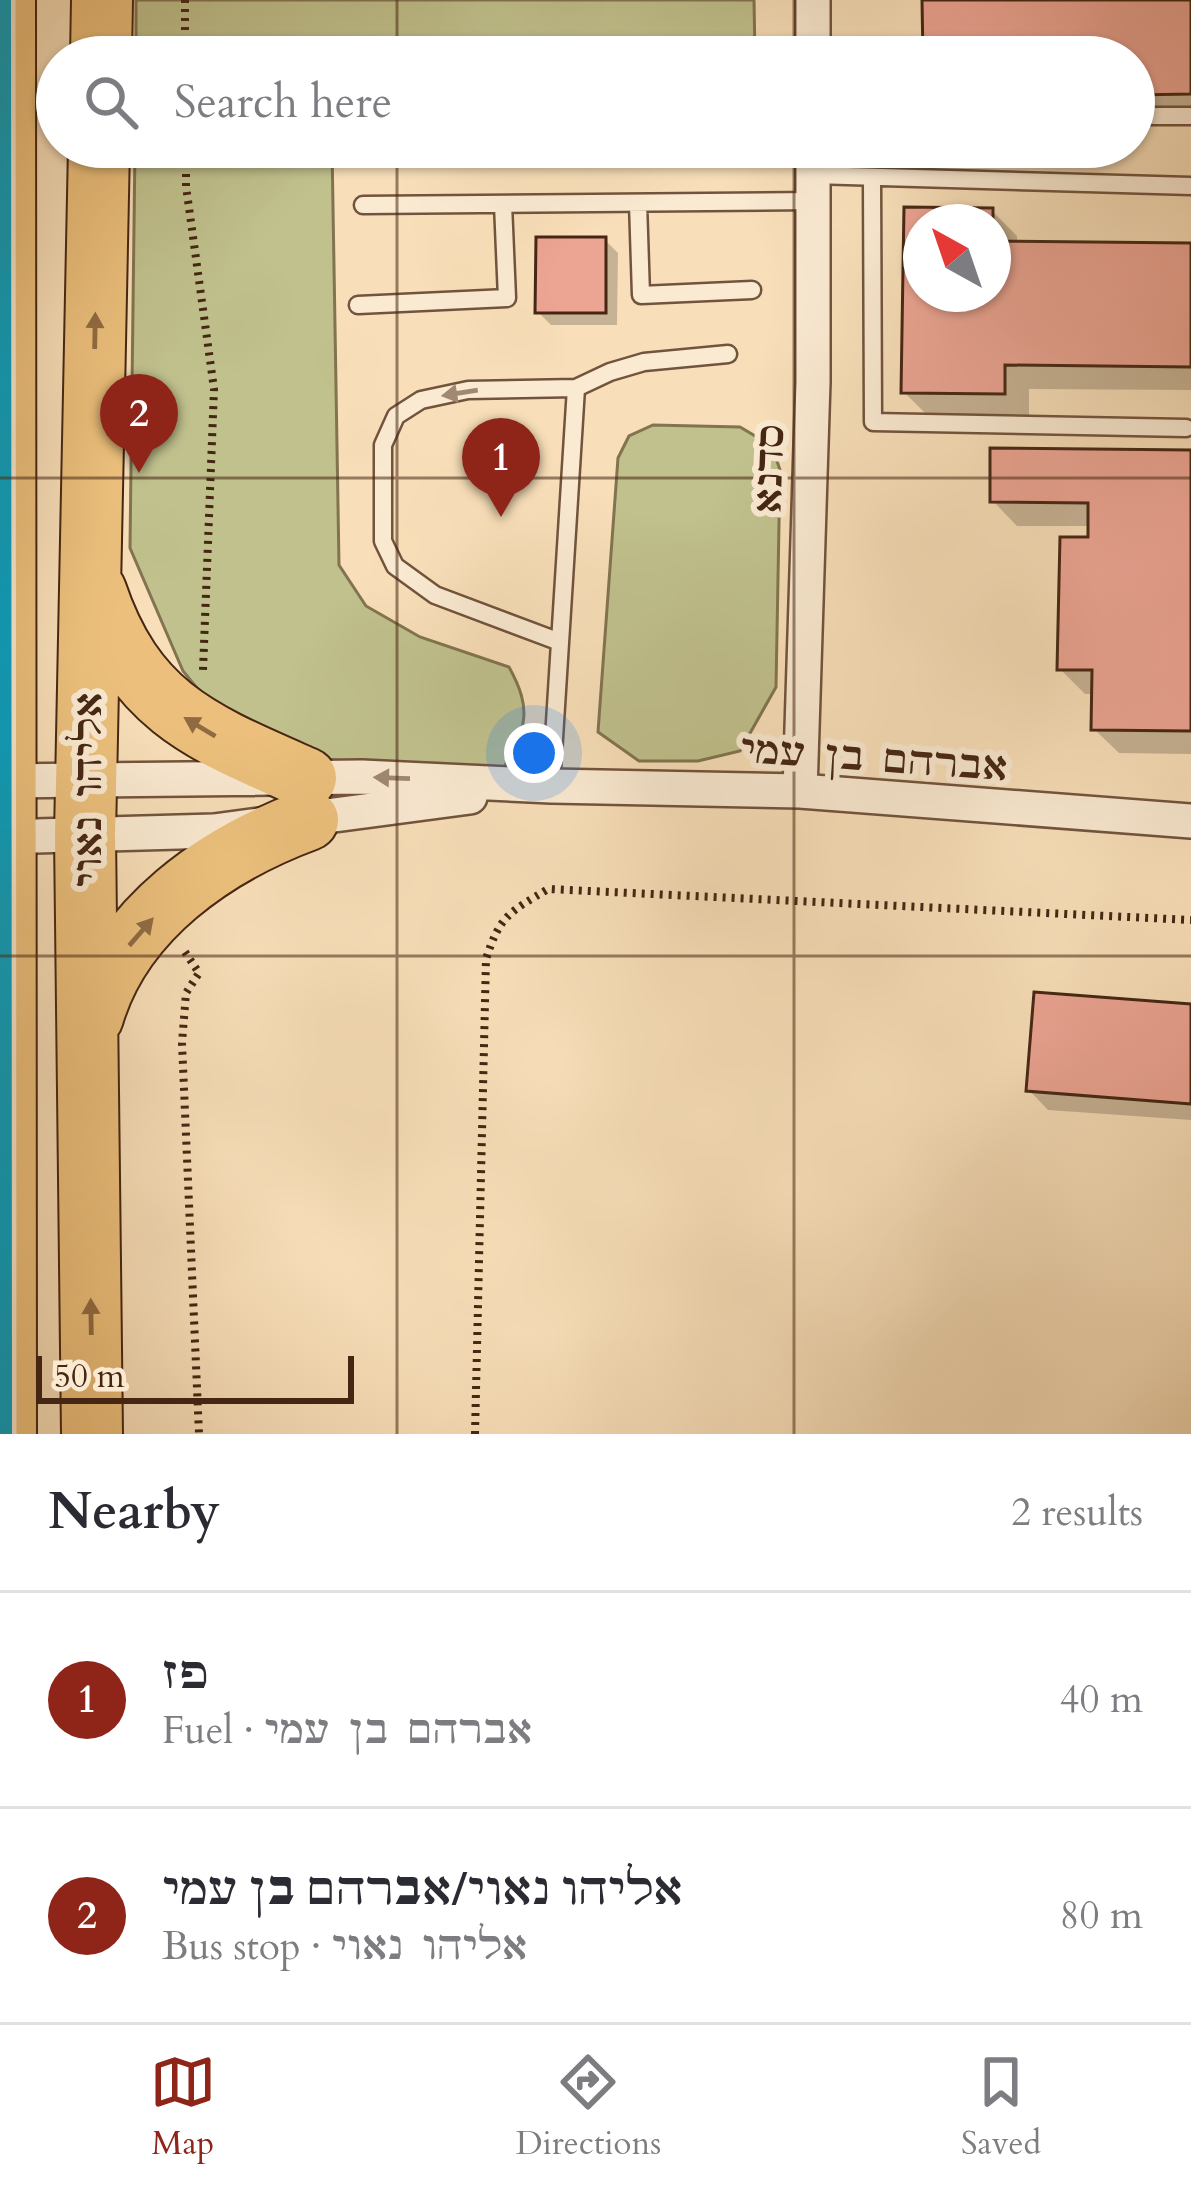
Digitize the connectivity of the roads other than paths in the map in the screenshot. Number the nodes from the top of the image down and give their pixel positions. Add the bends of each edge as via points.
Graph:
1 (5, 0) edge
2 (102, 0) edge
3 (813, 0) edge
4 (101, 36) edge
5 (813, 36) edge
6 (2, 85) edge
7 (1155, 116) edge
8 (1191, 116) edge
9 (99, 168) edge
10 (813, 174) edge
11 (872, 177) junction
12 (1191, 186) edge
13 (638, 202) junction
14 (503, 204) junction
15 (363, 205) dead end
16 (752, 290) dead end
17 (358, 305) dead end
18 (728, 354) dead end
19 (576, 388) junction
20 (1186, 428) dead end
21 (90, 574) junction
22 (560, 642) junction
23 (550, 786) junction
24 (800, 791) junction
25 (307, 799) junction
26 (85, 808) junction
27 (2, 809) edge
28 (1191, 821) edge
29 (88, 1034) junction
30 (4, 1426) edge
31 (92, 1434) edge

1 - 6 highway
2 - 4 highway
3 - 5 street
6 - 27 highway
7 - 8 lane
21 -> 9 highway, אליהו נאוי
10 - 11 lane
10 - 13 lane
10 - 24 street, סדנא
11 - 12 lane
11 - 20 lane via 873,422
13 - 14 lane
13 - 16 lane via 641,296
14 - 15 lane
14 - 17 lane via 507,298
18 - 19 lane via 644,362
19 - 22 lane
19 -> 22 lane via 421,400 396,416 383,445 383,542 394,566 436,595
25 -> 21 highway via 164,704 125,657
21 - 26 highway, אליהו נאוי
22 - 23 lane
23 - 24 street, אברהם בן עמי
23 - 25 street, אברהם בן עמי
24 - 28 street, אברהם בן עמי
25 - 26 street, אברהם בן עמי
25 - 26 street, אברהם בן עמי via 214,831
29 -> 25 highway via 108,977 159,911 273,833
26 - 27 street, אברהם בן עמי
26 - 27 street, אברהם בן עמי
26 - 29 highway, אליהו נאוי
27 - 30 highway
31 -> 29 highway, אליהו נאוי

